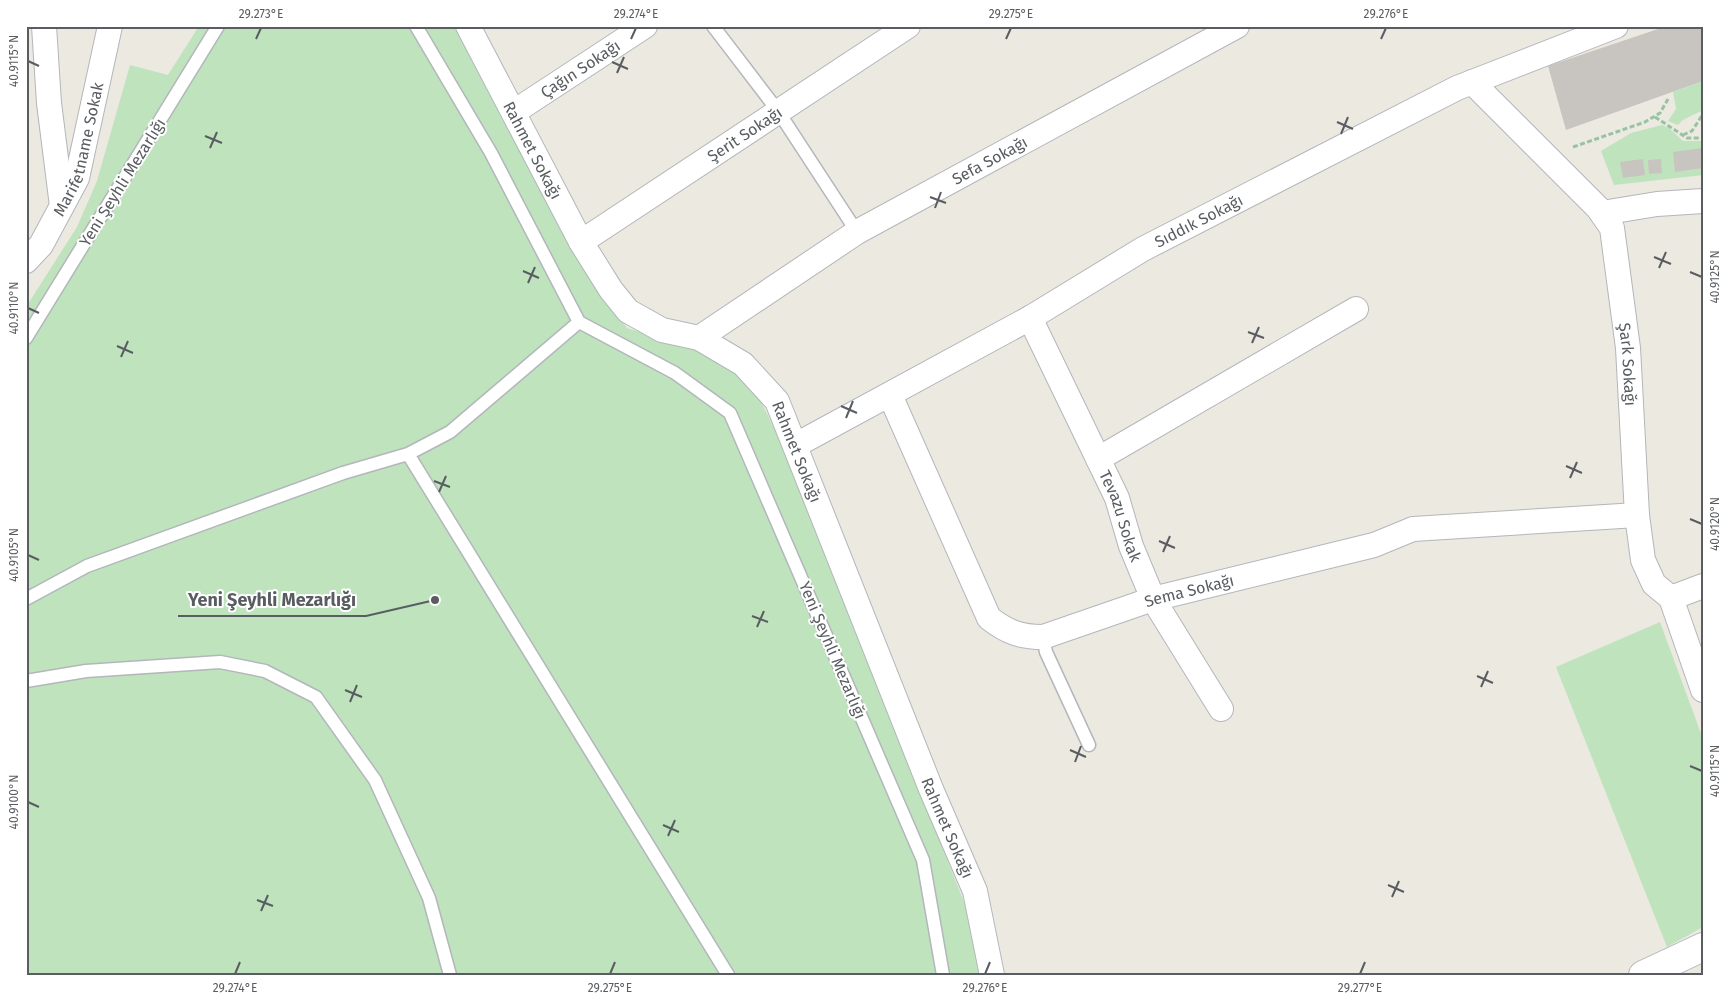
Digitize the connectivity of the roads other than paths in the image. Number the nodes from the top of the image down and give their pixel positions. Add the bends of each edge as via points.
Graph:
1 (44, 26) edge
2 (110, 26) edge
3 (218, 26) edge
4 (416, 26) edge
5 (468, 26) edge
6 (645, 26) edge
7 (713, 26) edge
8 (908, 26) edge
9 (1237, 26) edge
10 (1606, 28) edge
11 (1472, 82) junction
12 (778, 111) junction
13 (514, 112) junction
14 (1703, 201) edge
15 (62, 206) junction
16 (1602, 213) junction
17 (857, 232) junction
18 (581, 242) junction
19 (26, 261) edge
20 (1356, 309) dead end
21 (1030, 318) junction
22 (579, 322) junction
23 (26, 338) edge
24 (699, 338) junction
25 (890, 395) junction
26 (796, 446) junction
27 (408, 454) junction
28 (1098, 459) junction
29 (1637, 515) junction
30 (1703, 586) edge
31 (1671, 598) junction
32 (26, 599) edge
33 (1153, 599) junction
34 (1043, 637) junction
35 (26, 681) edge
36 (1703, 690) edge
37 (1221, 709) dead end
38 (1088, 745) dead end
39 (1703, 947) edge
40 (450, 975) edge
41 (728, 975) edge
42 (943, 975) edge
43 (992, 975) edge
44 (1643, 975) edge

1 - 15 street via 49,103
2 - 15 street, Marifetname Sokak via 77,178
3 - 23 lane, Yeni Şeyhli Mezarlığı
4 - 22 lane via 491,153
5 - 13 street, Rahmet Sokağı
6 - 13 street, Çağın Sokağı
7 - 12 lane
8 - 12 street, Şerit Sokağı
9 - 17 street, Sefa Sokağı
10 - 11 street, Sıddık Sokağı
11 - 16 street, Şark Sokağı
11 - 21 street, Sıddık Sokağı via 1143,249
12 - 17 lane
12 - 18 street, Şerit Sokağı
13 - 18 street, Rahmet Sokağı
14 - 16 street
15 - 19 street, Marifetname Sokak via 41,245
16 - 29 street, Şark Sokağı via 1612,228 1628,348
17 - 24 street, Sefa Sokağı
18 - 24 street, Rahmet Sokağı via 628,311 662,330
20 - 28 street
21 - 25 street, Sıddık Sokağı
21 - 28 street, Tevazu Sokak
22 - 27 lane via 450,432
22 - 42 lane, Yeni Şeyhli Mezarlığı via 675,373 730,412 923,860
24 - 26 street, Rahmet Sokağı via 743,364 777,401
25 - 26 street, Sıddık Sokağı
25 - 34 street, Sema Sokağı via 989,618 1004,631 1024,637
26 - 43 street, Rahmet Sokağı via 975,891
27 - 32 lane via 343,473 87,566
27 - 41 lane
28 - 33 street, Tevazu Sokak via 1117,498 1131,546
29 - 31 street, Şark Sokağı via 1643,560 1654,584
29 - 33 street, Sema Sokağı via 1412,528 1374,545
30 - 31 street
31 - 36 street, Şark Sokağı
33 - 34 street, Sema Sokağı
33 - 37 street, Tevazu Sokak
34 - 38 lane via 1046,652
35 - 40 lane via 86,671 220,662 265,671 316,697 376,780 429,898
39 - 44 street

